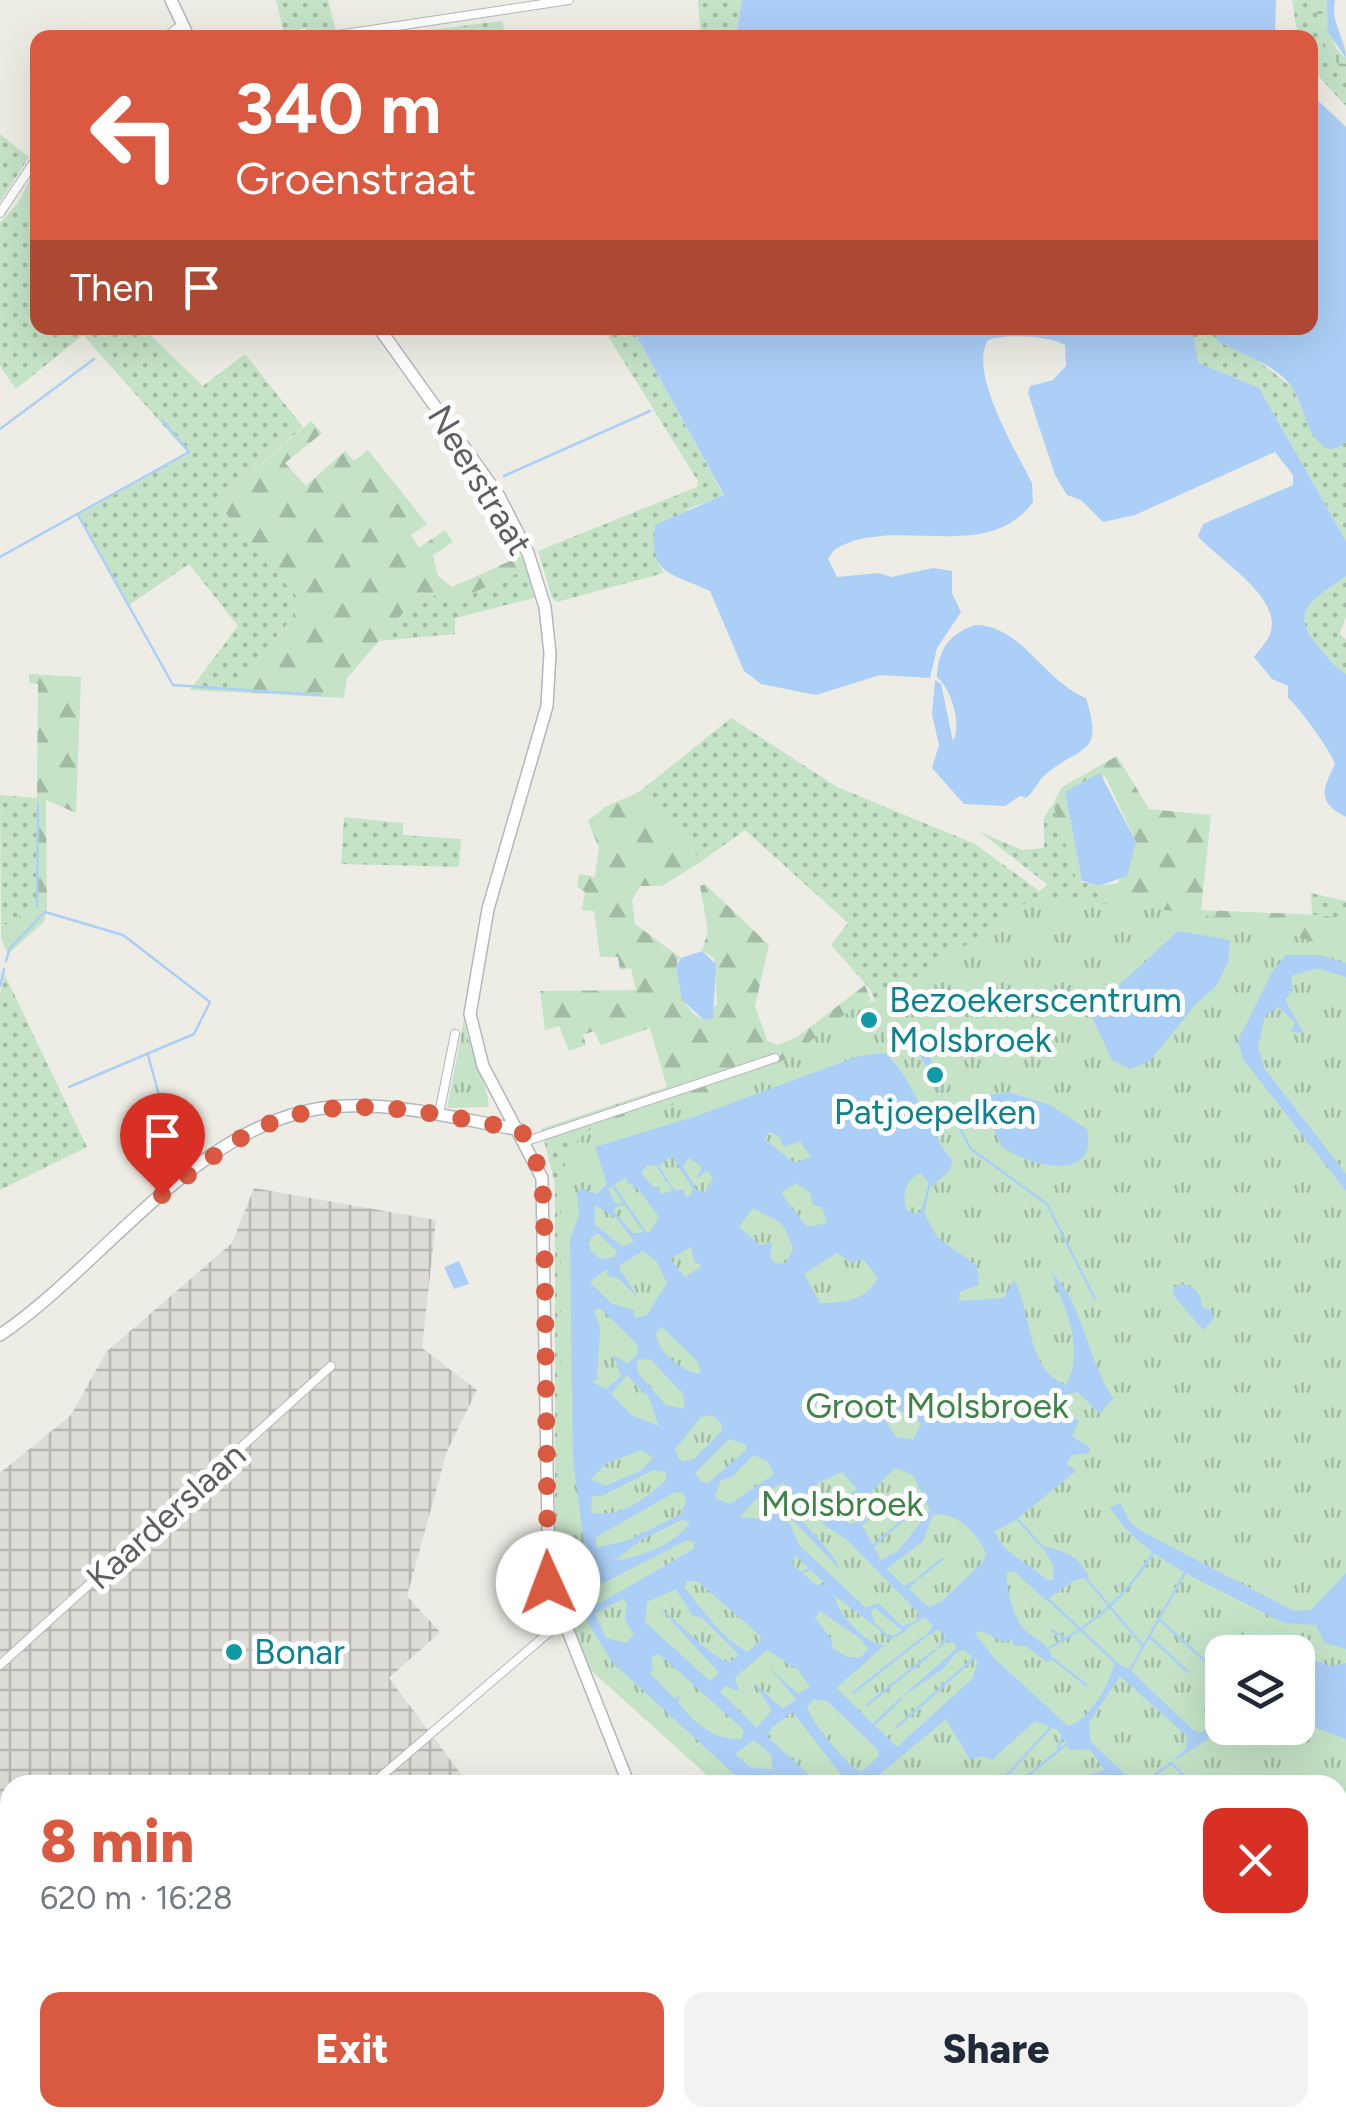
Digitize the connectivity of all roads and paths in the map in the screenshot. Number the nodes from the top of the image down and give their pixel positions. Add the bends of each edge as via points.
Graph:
1 (171, 0) edge
2 (569, 0) edge
3 (182, 24) junction
4 (174, 30) edge
5 (185, 30) edge
6 (371, 30) edge
7 (30, 168) edge
8 (0, 213) edge
9 (384, 335) edge
10 (455, 1034) dead end
11 (774, 1058) dead end
12 (506, 1104) junction
13 (439, 1114) junction
14 (471, 1118) junction
15 (524, 1136) junction
16 (0, 1335) edge
17 (331, 1366) dead end
18 (560, 1622) junction
19 (0, 1665) edge
20 (383, 1775) edge
21 (625, 1775) edge

1 - 3 street
2 - 6 street
3 - 4 street
3 - 5 street
7 - 8 street
9 - 12 street, Neerstraat via 482,468 528,553 545,607 546,706 488,909 472,991 475,1042
10 - 13 street
11 - 15 street
12 - 14 street
12 - 15 street, Neerstraat
13 - 14 street
13 - 16 street via 348,1106 269,1124 148,1205
14 - 15 street
15 - 18 street, Neerstraat via 544,1200 547,1564
17 - 19 street, Kaarderslaan
18 - 20 street
18 - 21 street, Neerstraat

